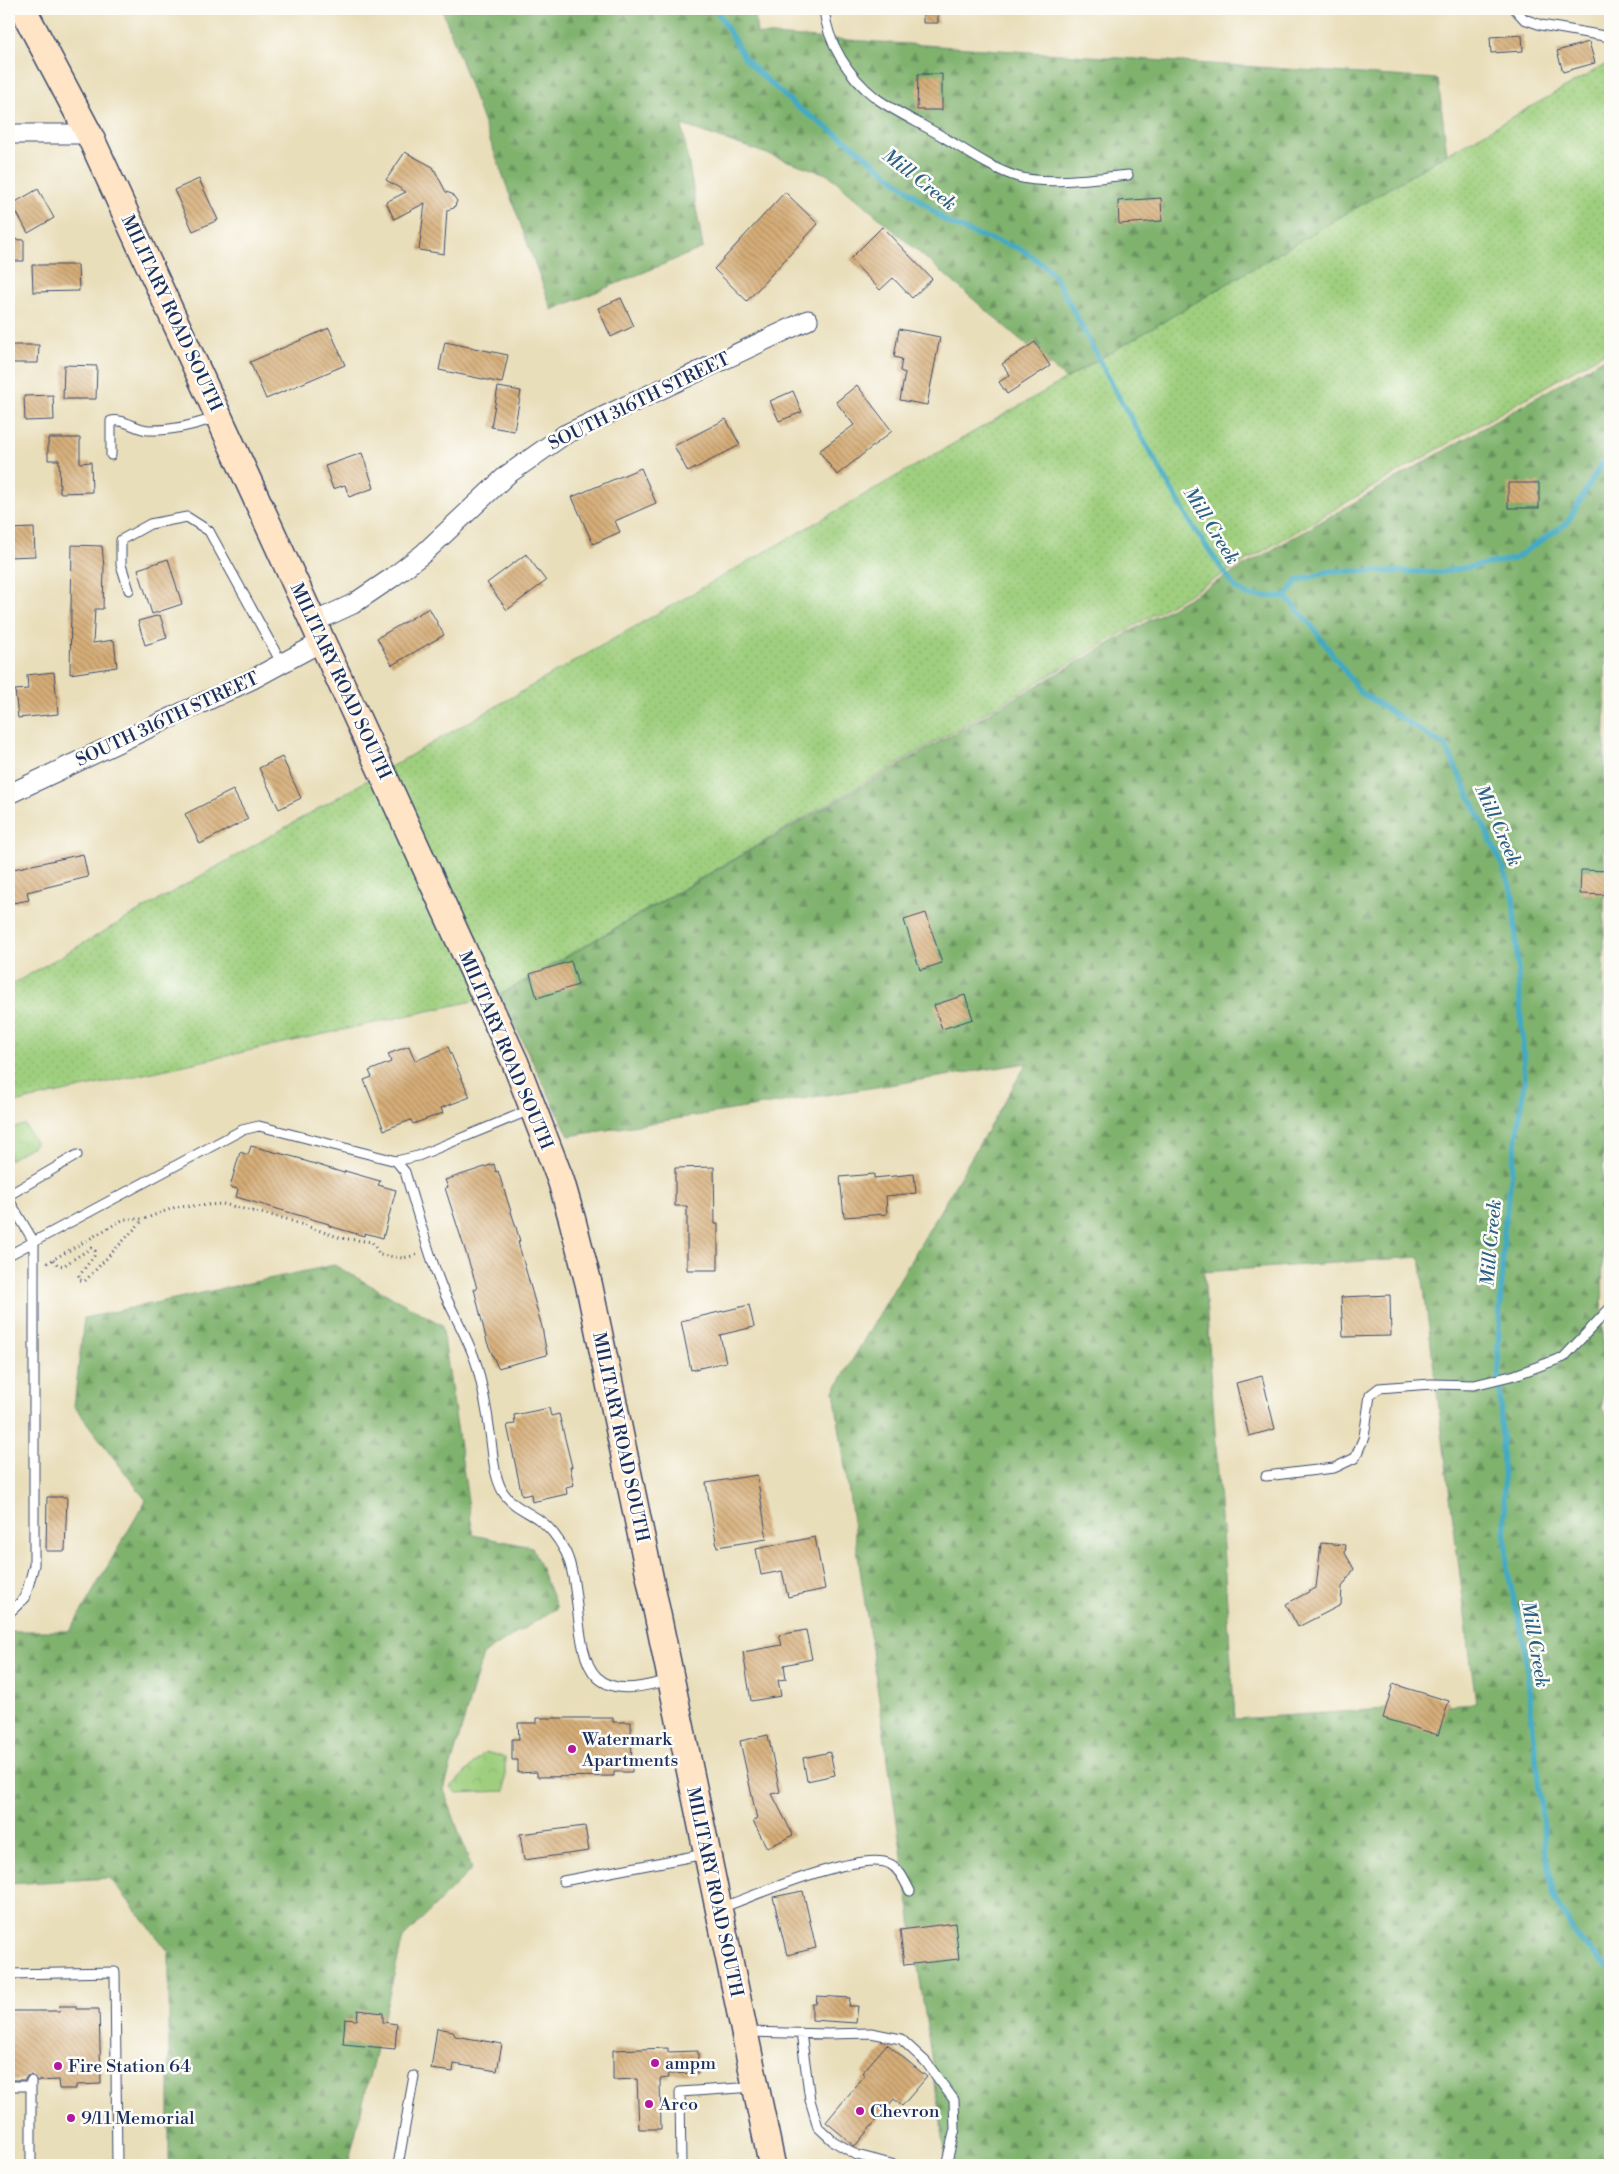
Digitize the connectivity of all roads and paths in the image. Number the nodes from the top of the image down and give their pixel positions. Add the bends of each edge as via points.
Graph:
1 (23, 9) edge
2 (824, 9) edge
3 (1515, 9) edge
4 (1610, 37) edge
5 (9, 134) edge
6 (89, 134) junction
7 (1128, 174) dead end
8 (808, 320) dead end
9 (219, 416) junction
10 (111, 455) dead end
11 (129, 590) dead end
12 (319, 632) junction
13 (282, 664) junction
14 (9, 794) edge
15 (533, 1109) junction
16 (78, 1155) dead end
17 (396, 1161) junction
18 (9, 1195) edge
19 (9, 1200) edge
20 (144, 1219) junction
21 (34, 1242) junction
22 (430, 1252) junction
23 (9, 1255) edge
24 (53, 1260) junction
25 (34, 1271) junction
26 (1610, 1308) edge
27 (1266, 1476) dead end
28 (9, 1614) edge
29 (672, 1680) junction
30 (707, 1854) junction
31 (563, 1881) dead end
32 (910, 1892) dead end
33 (719, 1908) junction
34 (9, 1974) edge
35 (744, 2032) junction
36 (801, 2033) junction
37 (414, 2076) dead end
38 (9, 2086) edge
39 (756, 2087) junction
40 (31, 2165) edge
41 (117, 2165) edge
42 (398, 2165) edge
43 (682, 2165) edge
44 (772, 2165) edge
45 (895, 2165) edge
46 (946, 2165) edge

1 - 6 main road, MILITARY ROAD SOUTH
2 - 7 lane via 838,54 876,98 985,162 1029,178 1090,179
3 - 4 lane via 1524,19
5 - 6 street
6 - 9 main road, MILITARY ROAD SOUTH
8 - 12 street, SOUTH 316TH STREET via 564,435 507,474 424,552
9 - 10 lane via 196,424 146,430 111,421
9 - 12 main road, MILITARY ROAD SOUTH
11 - 13 lane via 122,565 121,540 150,524 187,517 208,531
12 - 13 street, SOUTH 316TH STREET
12 - 15 main road, MILITARY ROAD SOUTH via 515,1062
13 - 14 street, SOUTH 316TH STREET
15 - 17 lane via 418,1156
15 - 29 main road, MILITARY ROAD SOUTH via 561,1182 582,1254
16 - 18 lane
17 - 21 lane via 259,1126 242,1130
17 - 22 lane via 405,1172
19 - 21 lane
20 - 22 path via 176,1207 223,1204 286,1219 341,1238 372,1242 380,1255 403,1258
20 - 24 path via 124,1219
20 - 24 path via 84,1281 79,1276 94,1256 95,1251 91,1248 63,1266
21 - 23 lane
21 - 25 lane
22 - 29 lane via 476,1364 486,1404 497,1478 504,1493 519,1508 540,1520 565,1551 573,1575 589,1666 598,1678 612,1686 627,1688
24 - 25 path
25 - 28 lane via 34,1565 26,1598
26 - 27 lane via 1564,1357 1515,1374 1474,1385 1379,1388 1370,1395 1364,1437 1355,1458 1334,1468
29 - 30 main road, MILITARY ROAD SOUTH
30 - 31 lane
30 - 33 main road, MILITARY ROAD SOUTH
32 - 33 lane via 900,1874 889,1864 863,1862 831,1868
33 - 35 main road, MILITARY ROAD SOUTH
34 - 41 lane via 115,1972
35 - 36 lane
35 - 39 main road, MILITARY ROAD SOUTH
36 - 45 lane via 810,2100 818,2127 857,2155
36 - 46 lane via 871,2033 900,2039 926,2062 954,2100 956,2129
37 - 42 lane
38 - 40 lane via 31,2083
39 - 43 lane via 680,2092
39 - 44 main road, MILITARY ROAD SOUTH

